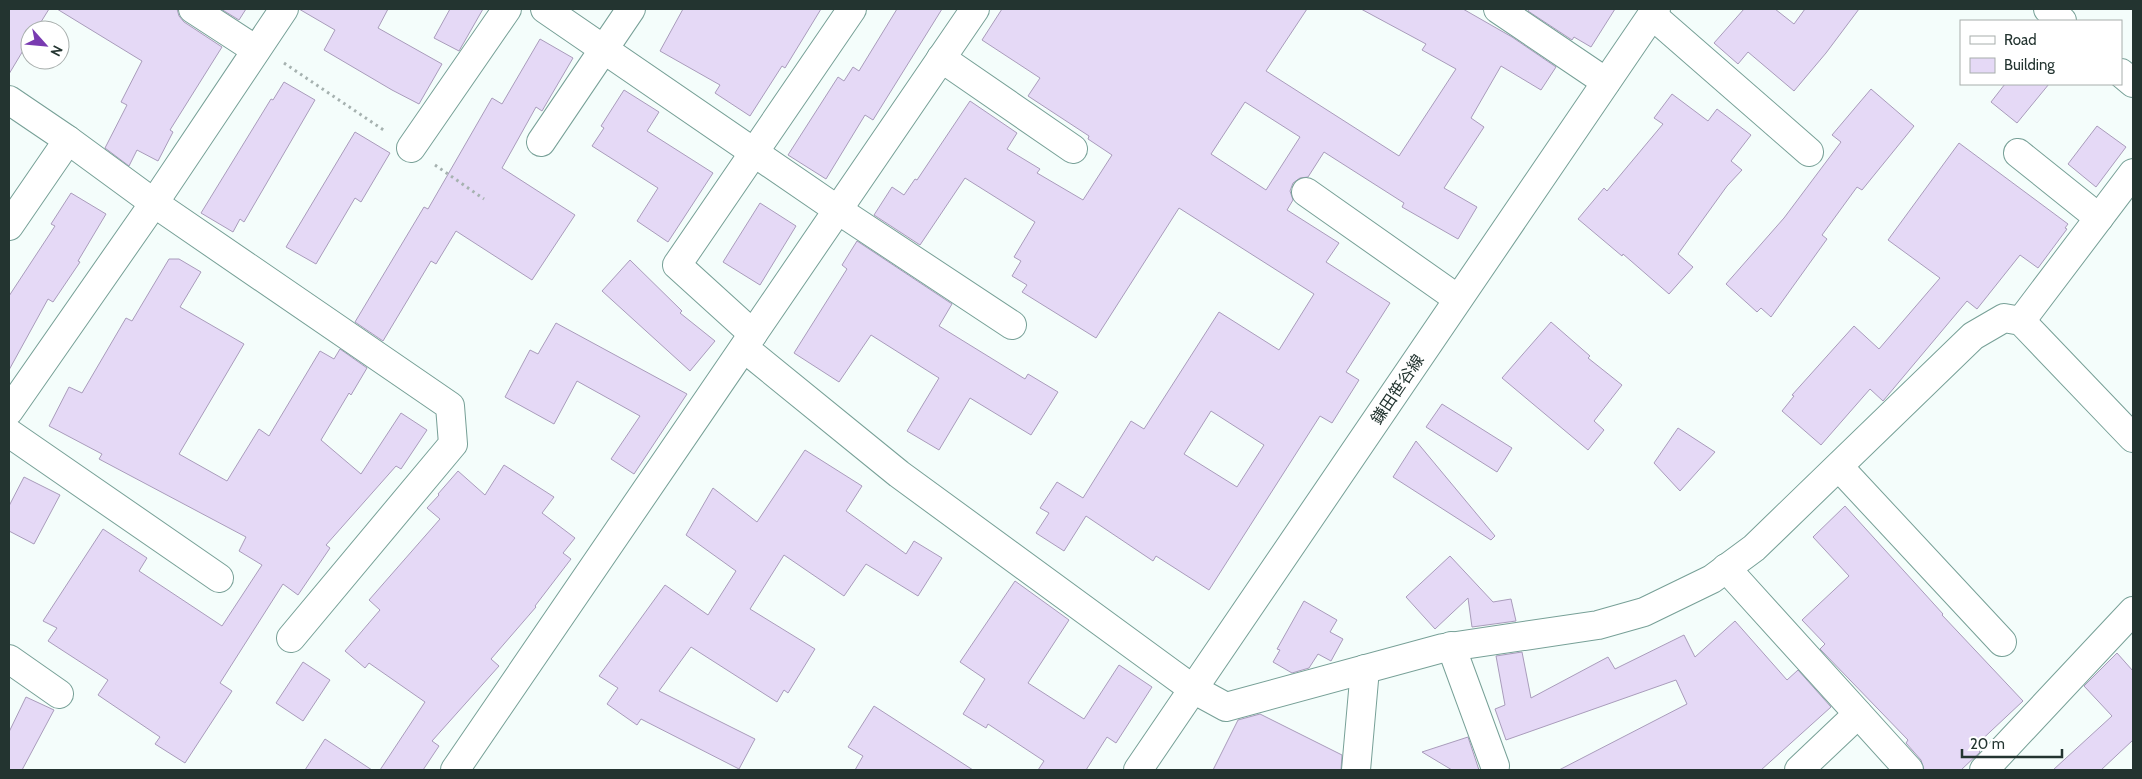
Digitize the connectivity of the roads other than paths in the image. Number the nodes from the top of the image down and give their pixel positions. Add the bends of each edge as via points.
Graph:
1 (193, 9) edge
2 (284, 9) edge
3 (506, 9) edge
4 (545, 9) edge
5 (631, 9) edge
6 (852, 9) edge
7 (975, 9) edge
8 (1498, 9) edge
9 (2048, 9) edge
10 (1654, 12) edge
11 (2061, 20) edge
12 (257, 48) junction
13 (603, 49) junction
14 (941, 58) junction
15 (2122, 73) edge
16 (1606, 82) junction
17 (2133, 83) edge
18 (9, 100) edge
19 (68, 140) junction
20 (541, 142) dead end
21 (410, 148) road end
22 (1073, 148) dead end
23 (754, 152) junction
24 (1809, 152) dead end
25 (2018, 153) dead end
26 (2133, 173) edge
27 (1306, 192) dead end
28 (154, 203) junction
29 (838, 210) junction
30 (2099, 218) junction
31 (9, 226) edge
32 (1458, 298) junction
33 (2020, 321) junction
34 (1012, 325) dead end
35 (749, 341) junction
36 (9, 411) edge
37 (9, 433) edge
38 (2133, 438) edge
39 (1839, 467) junction
40 (1726, 568) junction
41 (220, 578) dead end
42 (2133, 611) edge
43 (291, 638) dead end
44 (2002, 642) dead end
45 (1451, 646) junction
46 (9, 659) edge
47 (1365, 669) junction
48 (1193, 689) junction
49 (59, 694) dead end
50 (1858, 714) junction
51 (1495, 766) dead end
52 (456, 770) edge
53 (1138, 770) edge
54 (1356, 770) edge
55 (1800, 770) edge
56 (1909, 770) edge
57 (1984, 770) edge

1 - 12 street
2 - 12 street
3 - 21 street
4 - 13 street
5 - 13 street
6 - 23 street
7 - 14 street
8 - 16 street
9 - 11 street
10 - 16 street, 鎌田笹谷線
10 - 24 street
12 - 28 street
13 - 20 street
13 - 23 street
14 - 22 street
14 - 29 street
15 - 17 street
16 - 32 street, 鎌田笹谷線
18 - 19 street
19 - 28 street
19 - 31 street
23 - 29 street
23 - 35 street via 677,265
25 - 30 street
26 - 30 street
27 - 32 street
28 - 36 street
28 - 43 street via 450,406 453,444
29 - 34 street
29 - 35 street
30 - 33 street
32 - 48 street, 鎌田笹谷線
33 - 38 street
33 - 39 street via 2004,318 1973,336
35 - 48 street via 900,474
35 - 52 street
37 - 41 street
39 - 40 street via 1754,548
39 - 44 street
40 - 45 street via 1712,579 1644,612 1598,625
40 - 50 street
42 - 57 street
45 - 47 street
45 - 51 street
46 - 49 street
47 - 48 street via 1226,707
47 - 54 street
48 - 53 street, 鎌田笹谷線
50 - 55 street
50 - 56 street

